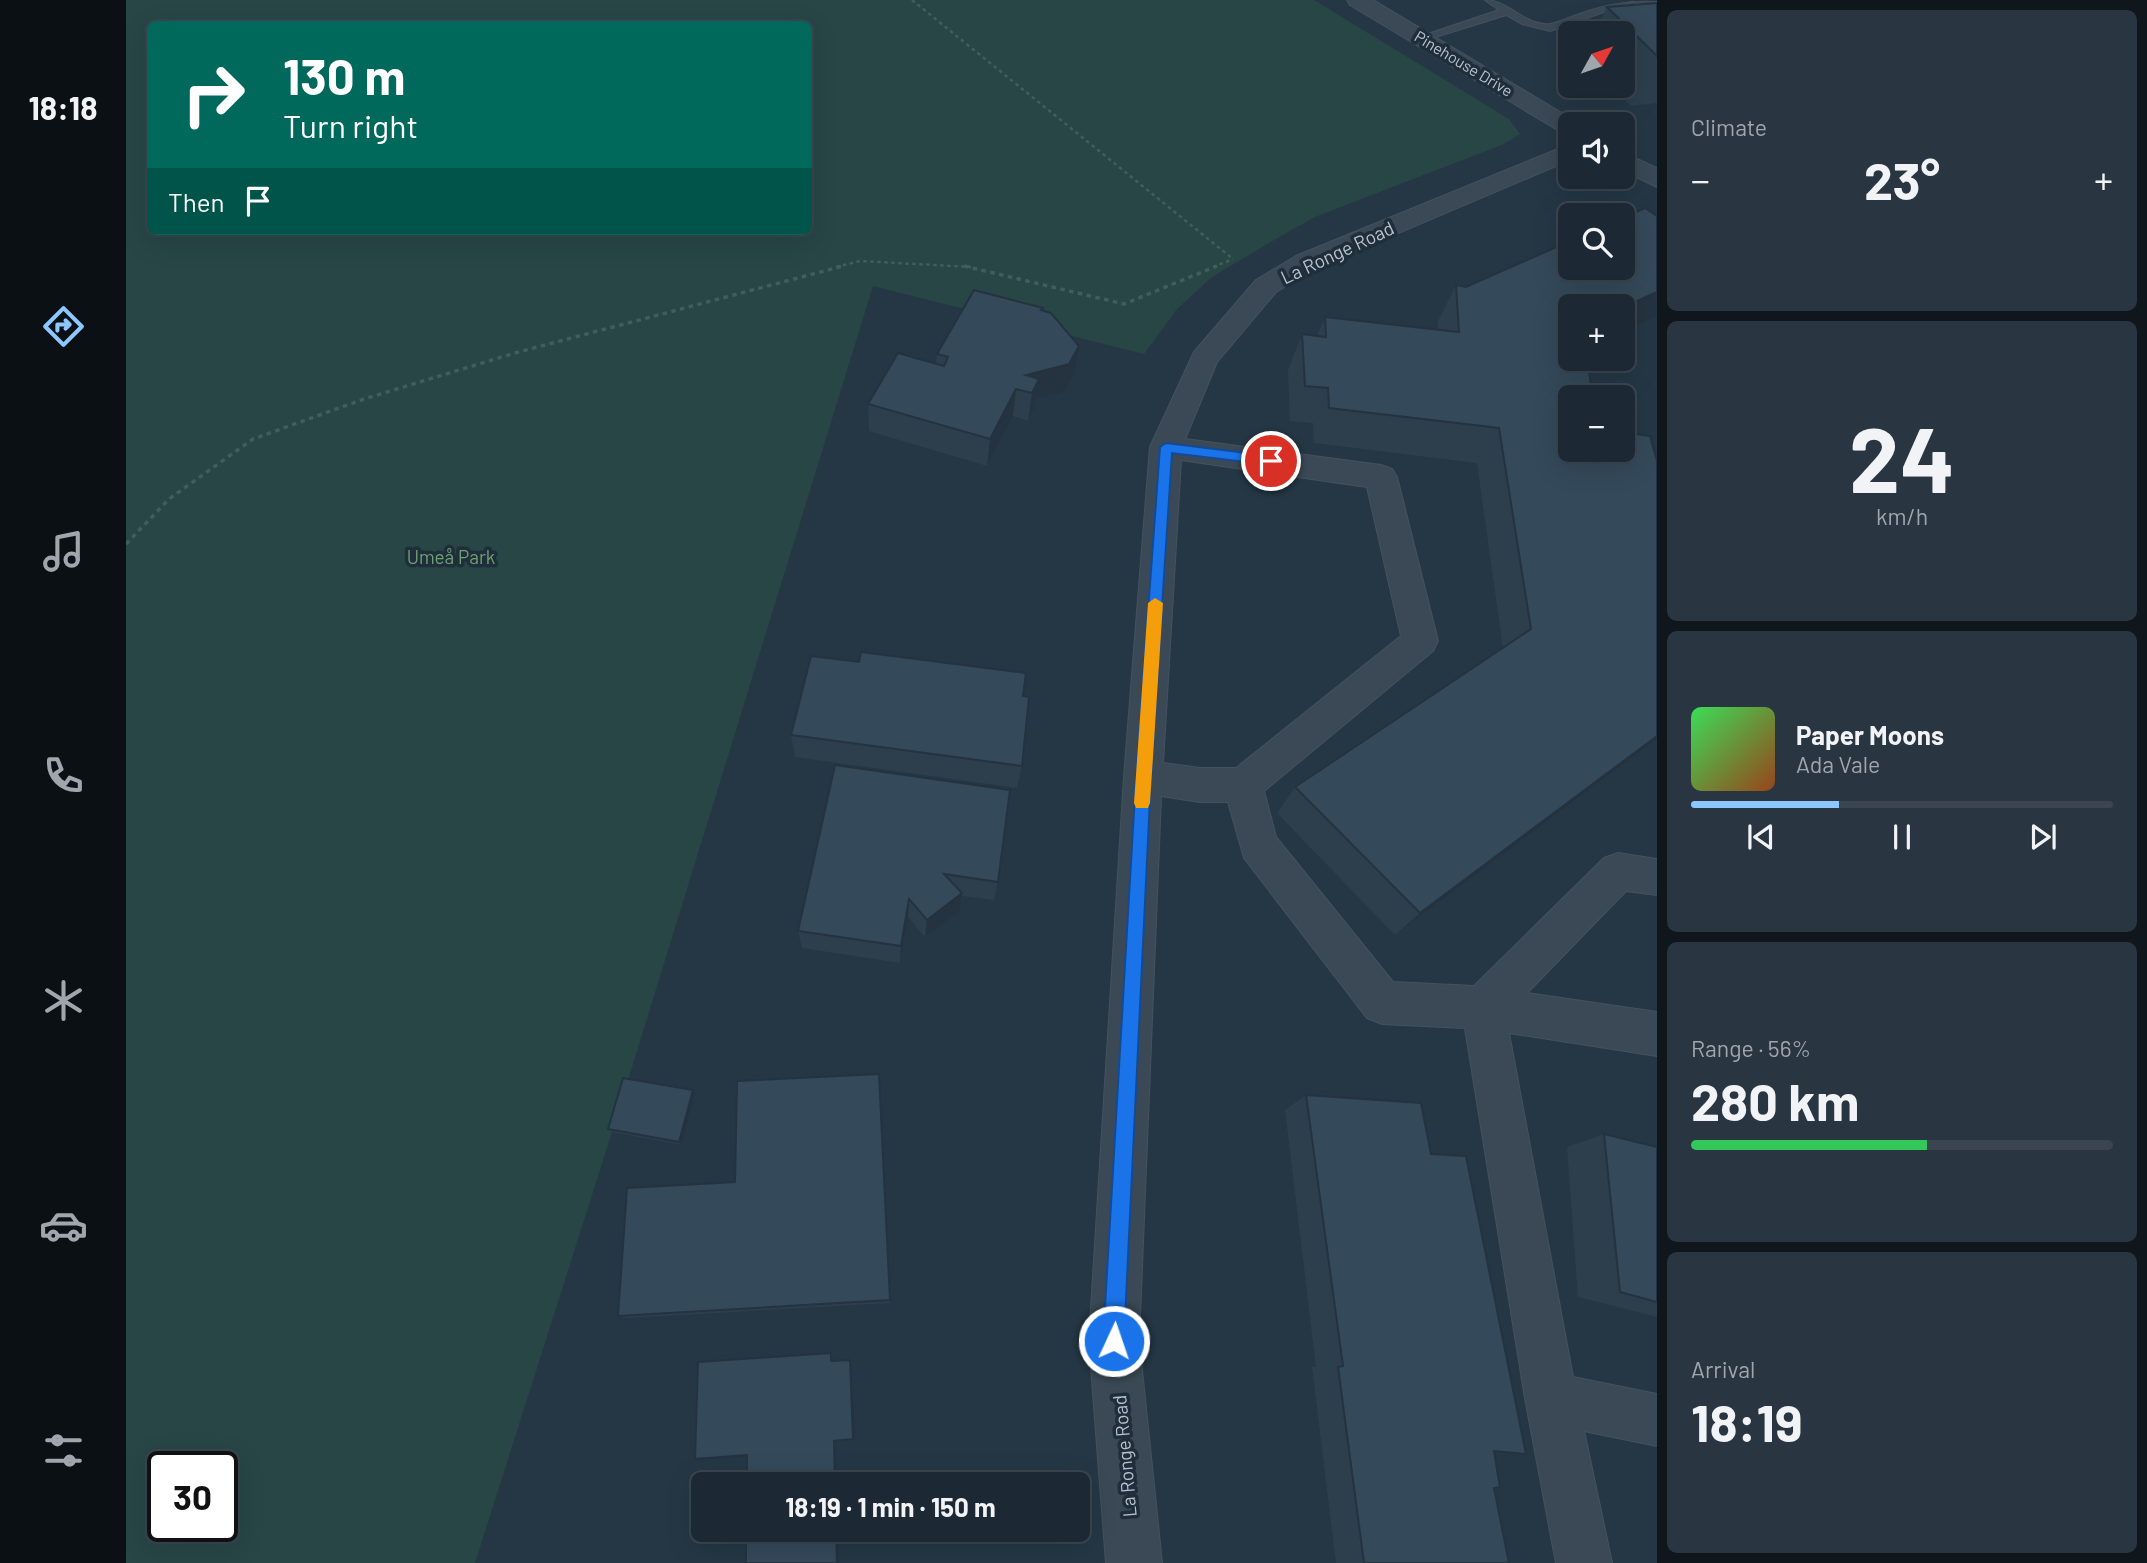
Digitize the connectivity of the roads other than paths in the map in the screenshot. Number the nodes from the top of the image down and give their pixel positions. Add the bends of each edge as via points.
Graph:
1 (1358, 0) edge
2 (1490, 0) edge
3 (1628, 0) edge
4 (1635, 0) edge
5 (1657, 5) edge
6 (1507, 11) junction
7 (1422, 38) junction
8 (1558, 120) edge
9 (1558, 156) edge
10 (1635, 166) edge
11 (1657, 179) edge
12 (1166, 447) junction
13 (1143, 777) junction
14 (1243, 785) junction
15 (1657, 877) edge
16 (1483, 1009) junction
17 (1657, 1034) edge
18 (1550, 1398) junction
19 (1657, 1420) edge
20 (1134, 1563) edge
21 (1584, 1563) edge

1 - 7 street, Pinehouse Drive
2 - 6 lane
3 - 6 lane via 1550,27 1539,27
4 - 5 lane
6 - 7 lane
7 - 8 street, Pinehouse Drive
9 - 12 street, La Ronge Road via 1306,262 1266,286 1204,359
10 - 11 street
12 - 13 street, La Ronge Road
12 - 14 street via 1381,477 1420,641
13 - 14 street
13 - 20 street, La Ronge Road via 1114,1341
14 - 16 street via 1258,845 1382,1003
15 - 16 street via 1618,872
16 - 17 street
16 - 18 street
18 - 19 street
18 - 21 street

